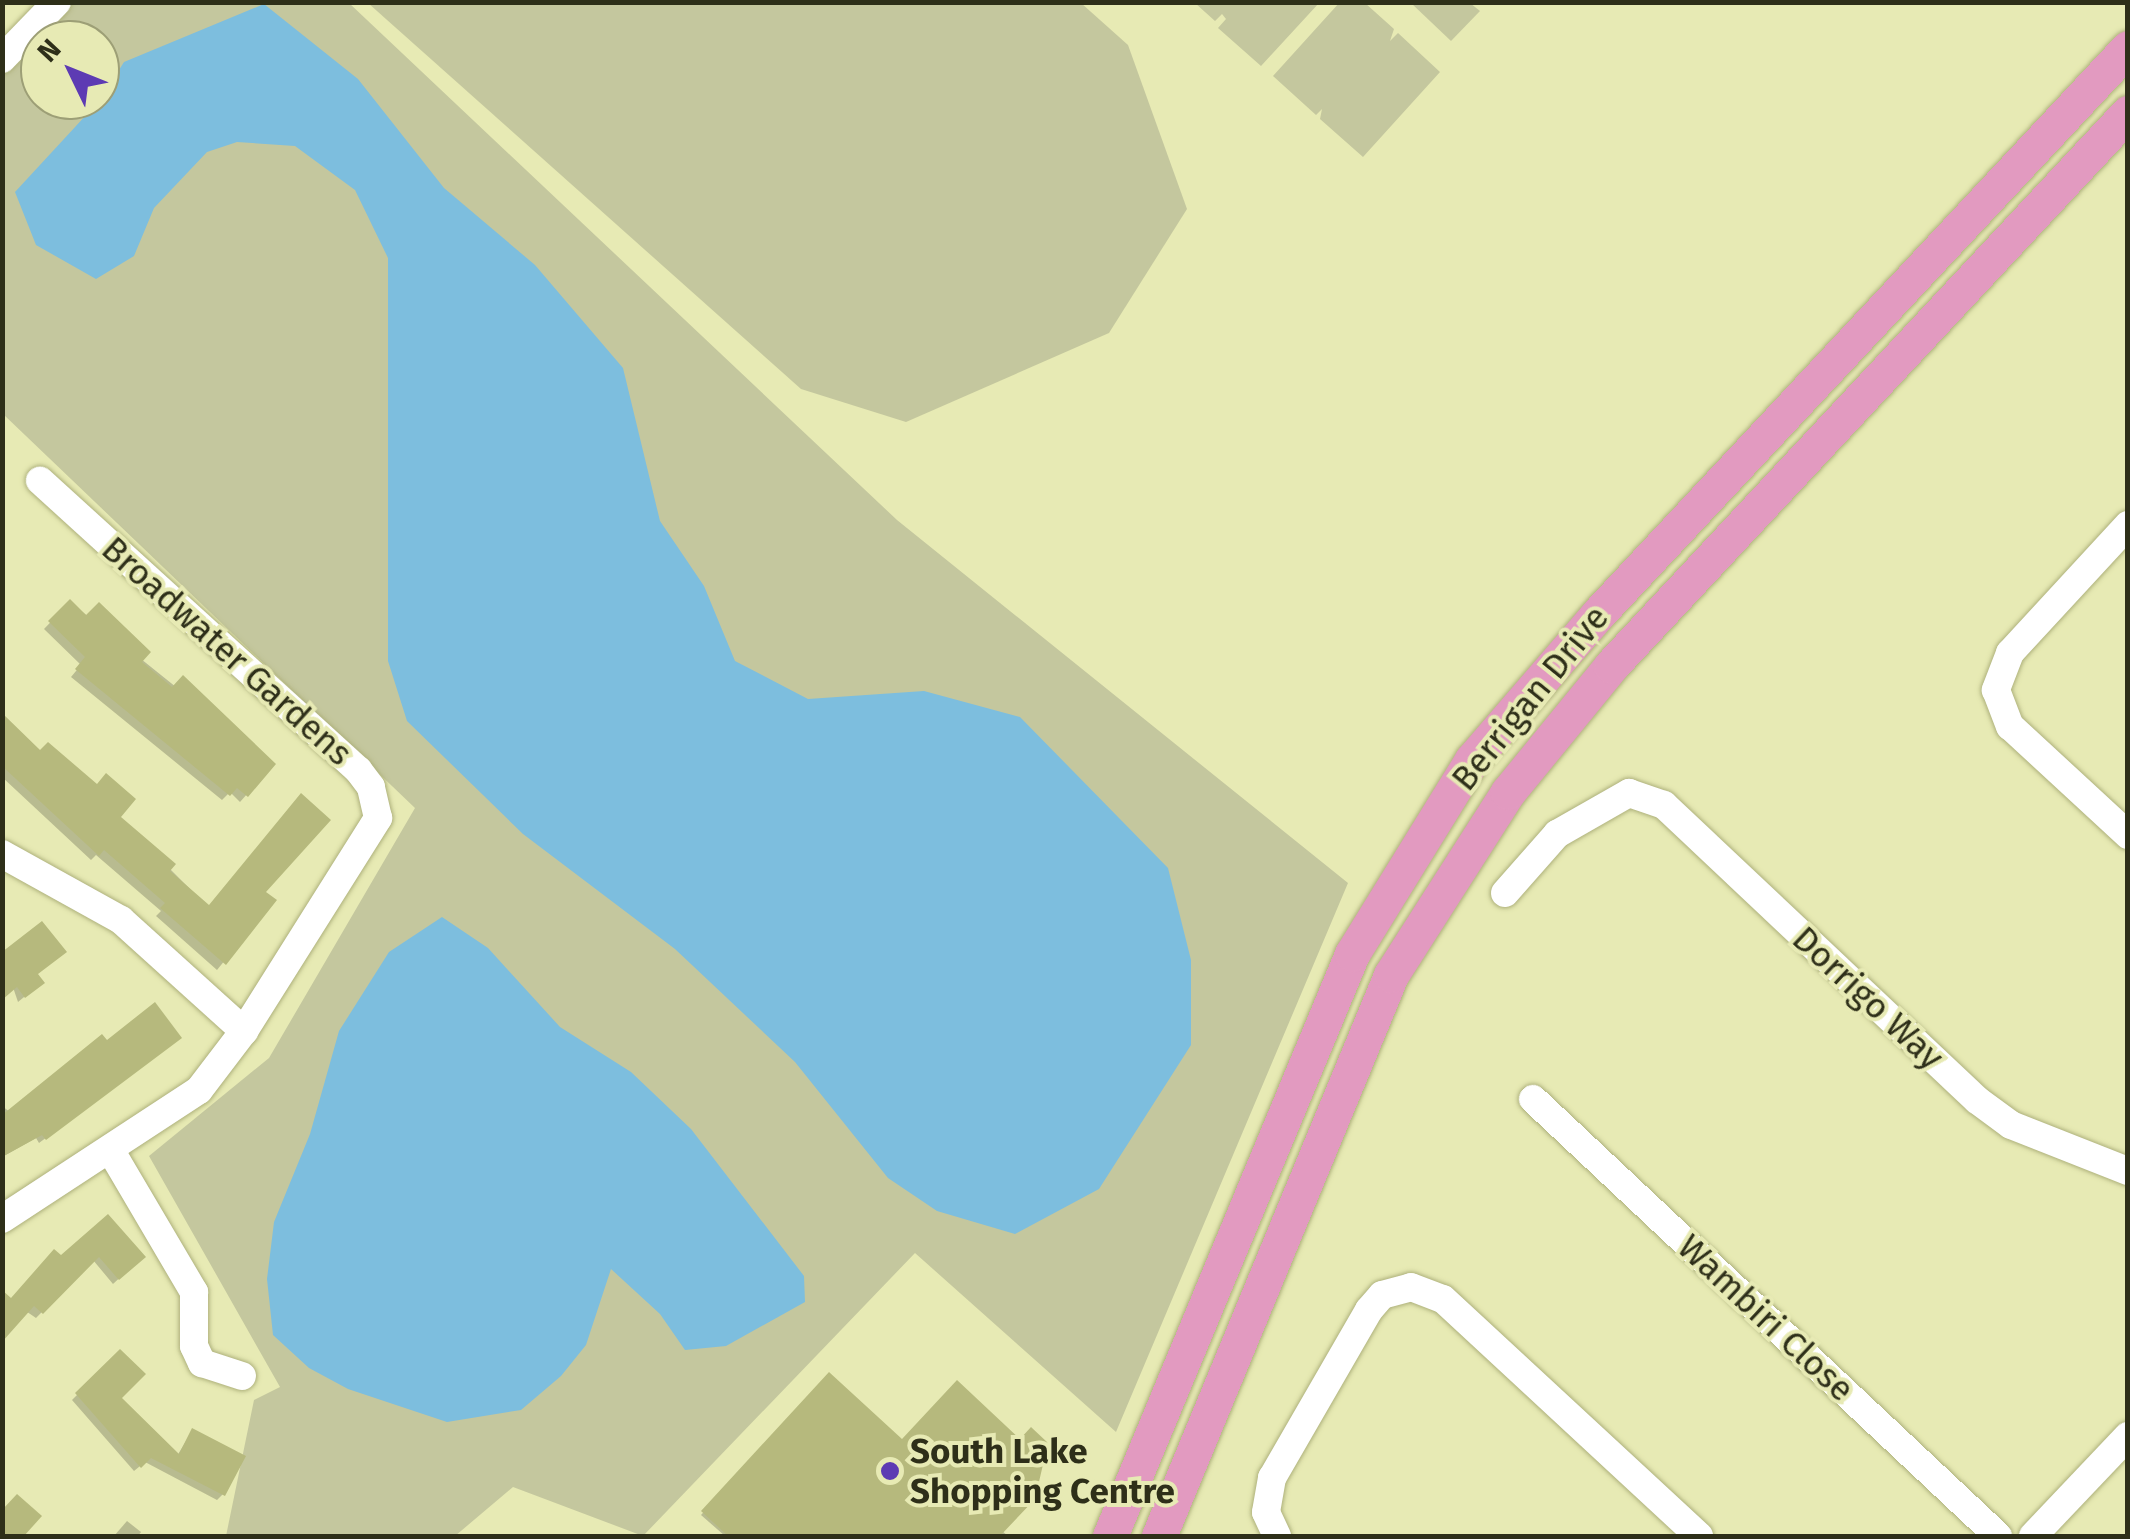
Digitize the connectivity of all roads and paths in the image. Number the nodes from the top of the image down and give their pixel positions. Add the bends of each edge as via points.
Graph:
1 (57, 2) edge
2 (2128, 48) edge
3 (2, 59) edge
4 (2128, 113) edge
5 (40, 481) dead end
6 (2128, 525) edge
7 (2128, 835) edge
8 (7, 864) edge
9 (1505, 893) dead end
10 (244, 1031) junction
11 (1533, 1098) dead end
12 (111, 1150) junction
13 (2128, 1172) edge
14 (2, 1219) edge
15 (242, 1376) dead end
16 (2128, 1436) edge
17 (1128, 1491) junction
18 (1165, 1522) edge
19 (1110, 1536) edge
20 (1277, 1536) edge
21 (1698, 1536) edge
22 (1998, 1536) edge
23 (2032, 1536) edge

1 - 3 street
2 - 17 main road, Berrigan Drive via 1598,614 1472,760 1352,954
4 - 18 main road, Berrigan Drive via 1611,666 1508,792 1391,976
5 - 10 street, Broadwater Gardens via 371,787 377,829
6 - 7 street via 2010,653 1996,690 2010,726
8 - 10 street via 121,920
9 - 13 street, Dorrigo Way via 1558,834 1630,792 1664,805 1977,1100 2011,1125
10 - 12 street, Broadwater Gardens via 198,1090
11 - 22 street, Wambiri Close
12 - 14 street, Broadwater Gardens
12 - 15 street via 194,1292 194,1346 202,1363
16 - 23 street
17 - 18 main road
17 - 19 main road, Berrigan Drive
20 - 21 street via 1266,1512 1272,1478 1369,1310 1382,1295 1411,1287 1442,1299

